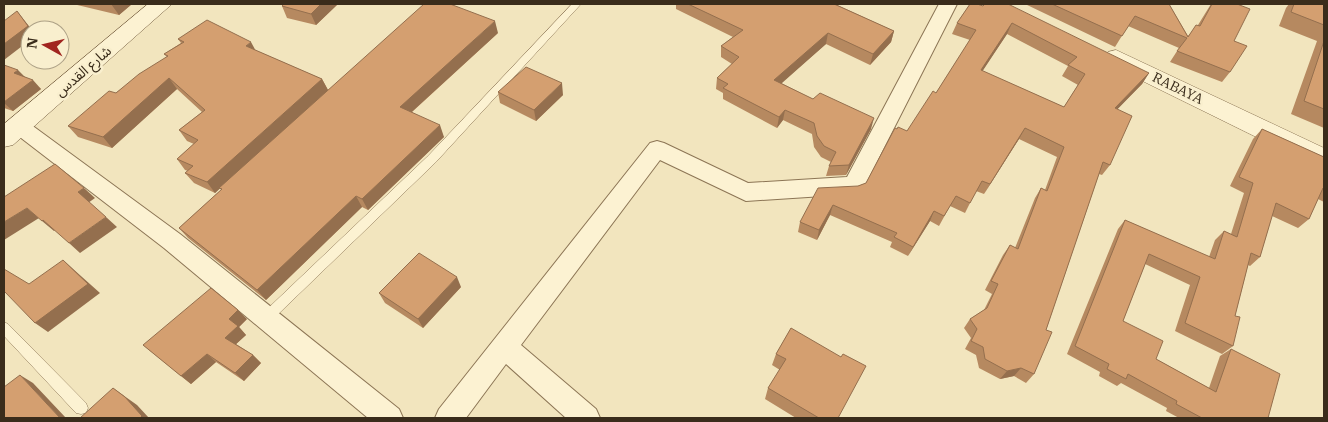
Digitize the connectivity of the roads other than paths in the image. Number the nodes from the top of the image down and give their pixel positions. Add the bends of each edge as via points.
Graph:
1 (161, 4) edge
2 (577, 4) edge
3 (948, 4) edge
4 (1095, 48) edge
5 (12, 132) edge
6 (1324, 159) edge
7 (266, 318) junction
8 (4, 328) edge
9 (504, 346) junction
10 (80, 408) dead end
11 (389, 418) edge
12 (449, 418) edge
13 (586, 418) edge

1 - 5 street, شارع القدس
2 - 7 lane via 432,159
3 - 9 street via 854,184 746,192 657,149
4 - 6 street, RABAYA
5 - 7 street via 176,238
7 - 11 street
8 - 10 lane
9 - 12 street
9 - 13 street

